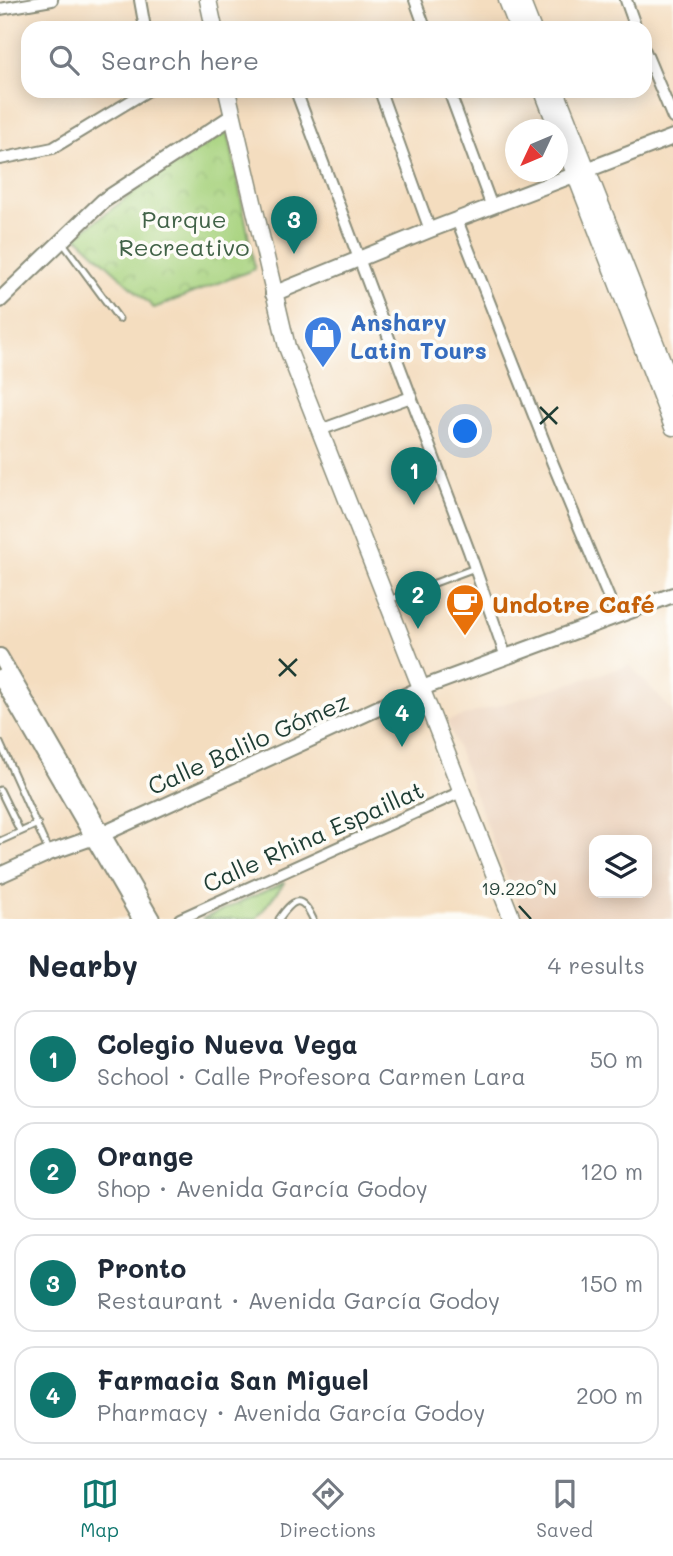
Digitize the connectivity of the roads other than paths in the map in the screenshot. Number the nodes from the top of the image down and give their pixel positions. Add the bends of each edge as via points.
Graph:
1 (52, 0) edge
2 (140, 0) edge
3 (208, 0) edge
4 (415, 0) edge
5 (506, 0) edge
6 (521, 0) edge
7 (626, 0) edge
8 (21, 3) edge
9 (0, 9) edge
10 (144, 21) edge
11 (212, 21) edge
12 (422, 21) edge
13 (515, 21) edge
14 (529, 21) edge
15 (634, 21) edge
16 (652, 68) edge
17 (136, 98) edge
18 (229, 98) edge
19 (299, 98) edge
20 (383, 98) edge
21 (452, 98) edge
22 (545, 98) edge
23 (558, 98) edge
24 (233, 116) junction
25 (673, 118) edge
26 (673, 137) edge
27 (0, 159) edge
28 (582, 174) junction
29 (492, 206) junction
30 (457, 220) junction
31 (430, 230) junction
32 (61, 241) junction
33 (359, 259) junction
34 (273, 294) junction
35 (0, 300) edge
36 (119, 319) dead end
37 (673, 388) edge
38 (411, 397) junction
39 (669, 405) edge
40 (673, 427) edge
41 (320, 430) junction
42 (475, 568) junction
43 (673, 596) edge
44 (387, 601) junction
45 (616, 615) junction
46 (0, 656) edge
47 (506, 657) junction
48 (0, 677) edge
49 (422, 688) junction
50 (0, 743) edge
51 (0, 790) edge
52 (463, 791) junction
53 (38, 824) junction
54 (20, 831) junction
55 (98, 836) junction
56 (0, 841) edge
57 (49, 853) junction
58 (0, 875) edge
59 (140, 919) edge
60 (152, 919) edge
61 (180, 919) edge
62 (279, 919) edge
63 (313, 919) edge
64 (512, 919) edge

1 - 8 street
2 - 10 street
3 - 11 main road
4 - 12 street
5 - 13 main road
6 - 14 main road
7 - 15 street
8 - 9 street
16 - 25 street
17 - 27 street via 52,149
18 - 24 main road
19 - 33 street
20 - 31 street
21 - 29 street
22 - 28 main road
23 - 28 main road
24 - 32 street via 103,201
24 - 34 main road
26 - 28 street
28 - 29 street
28 - 37 main road
28 - 39 main road
29 - 30 street
30 - 31 street
30 - 45 street
31 - 33 street
32 - 35 street
32 - 36 lane
33 - 34 street
33 - 38 street
34 - 41 main road via 287,346
38 - 41 street
38 - 42 street
39 - 40 main road
41 - 44 main road
42 - 44 lane
42 - 47 street
43 - 45 street, Calle Balilo Gómez
44 - 49 main road
45 - 47 street, Calle Balilo Gómez
46 - 55 street
47 - 49 street, Calle Balilo Gómez
48 - 55 street
49 - 52 main road
49 - 55 street, Calle Balilo Gómez
50 - 53 lane
51 - 54 lane
52 - 61 street, Calle Rhina Espaillat
52 - 64 main road
53 - 54 lane
53 - 57 lane
54 - 56 lane
55 - 57 street, Calle Balilo Gómez
55 - 59 street
55 - 60 street
57 - 58 street, Calle Balilo Gómez
62 - 63 lane via 296,901 308,908

